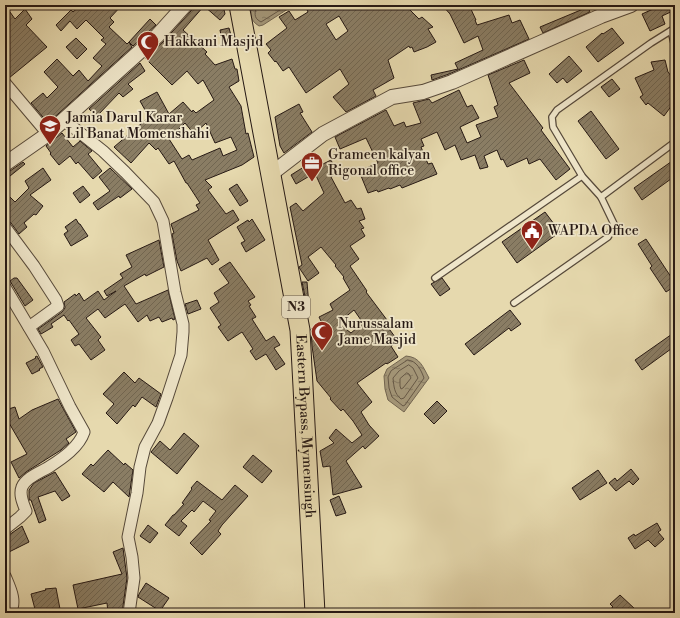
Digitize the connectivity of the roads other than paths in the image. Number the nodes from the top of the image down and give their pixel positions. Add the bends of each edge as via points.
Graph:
1 (186, 5) edge
2 (239, 5) edge
3 (631, 5) edge
4 (673, 30) edge
5 (675, 47) edge
6 (5, 83) edge
7 (64, 120) junction
8 (48, 134) junction
9 (675, 142) edge
10 (5, 164) edge
11 (271, 174) junction
12 (582, 176) junction
13 (601, 197) junction
14 (5, 227) edge
15 (435, 278) dead end
16 (5, 287) edge
17 (514, 303) dead end
18 (29, 327) junction
19 (5, 529) edge
20 (5, 576) edge
21 (10, 613) edge
22 (129, 613) edge
23 (315, 613) edge

1 - 7 street via 157,36
2 - 11 highway, Eastern Bypass, Mymensingh / N3
3 - 11 street via 452,82 424,92 392,97 324,134
4 - 5 lane
4 - 12 lane via 557,110 552,117 554,127
6 - 8 street
7 - 8 street
7 - 22 street via 103,151 154,202 163,221 183,324 181,355 158,422 145,446 140,467 128,537 134,578
8 - 10 street
9 - 13 lane
11 - 23 highway, Eastern Bypass, Mymensingh / N3 via 300,330
12 - 13 lane
12 - 15 lane
13 - 17 lane via 614,224 608,238
14 - 18 street via 34,266 58,306
16 - 18 street
18 - 19 street via 84,432 81,440 67,453 26,480 22,486 21,500 26,511
20 - 21 street via 14,606

